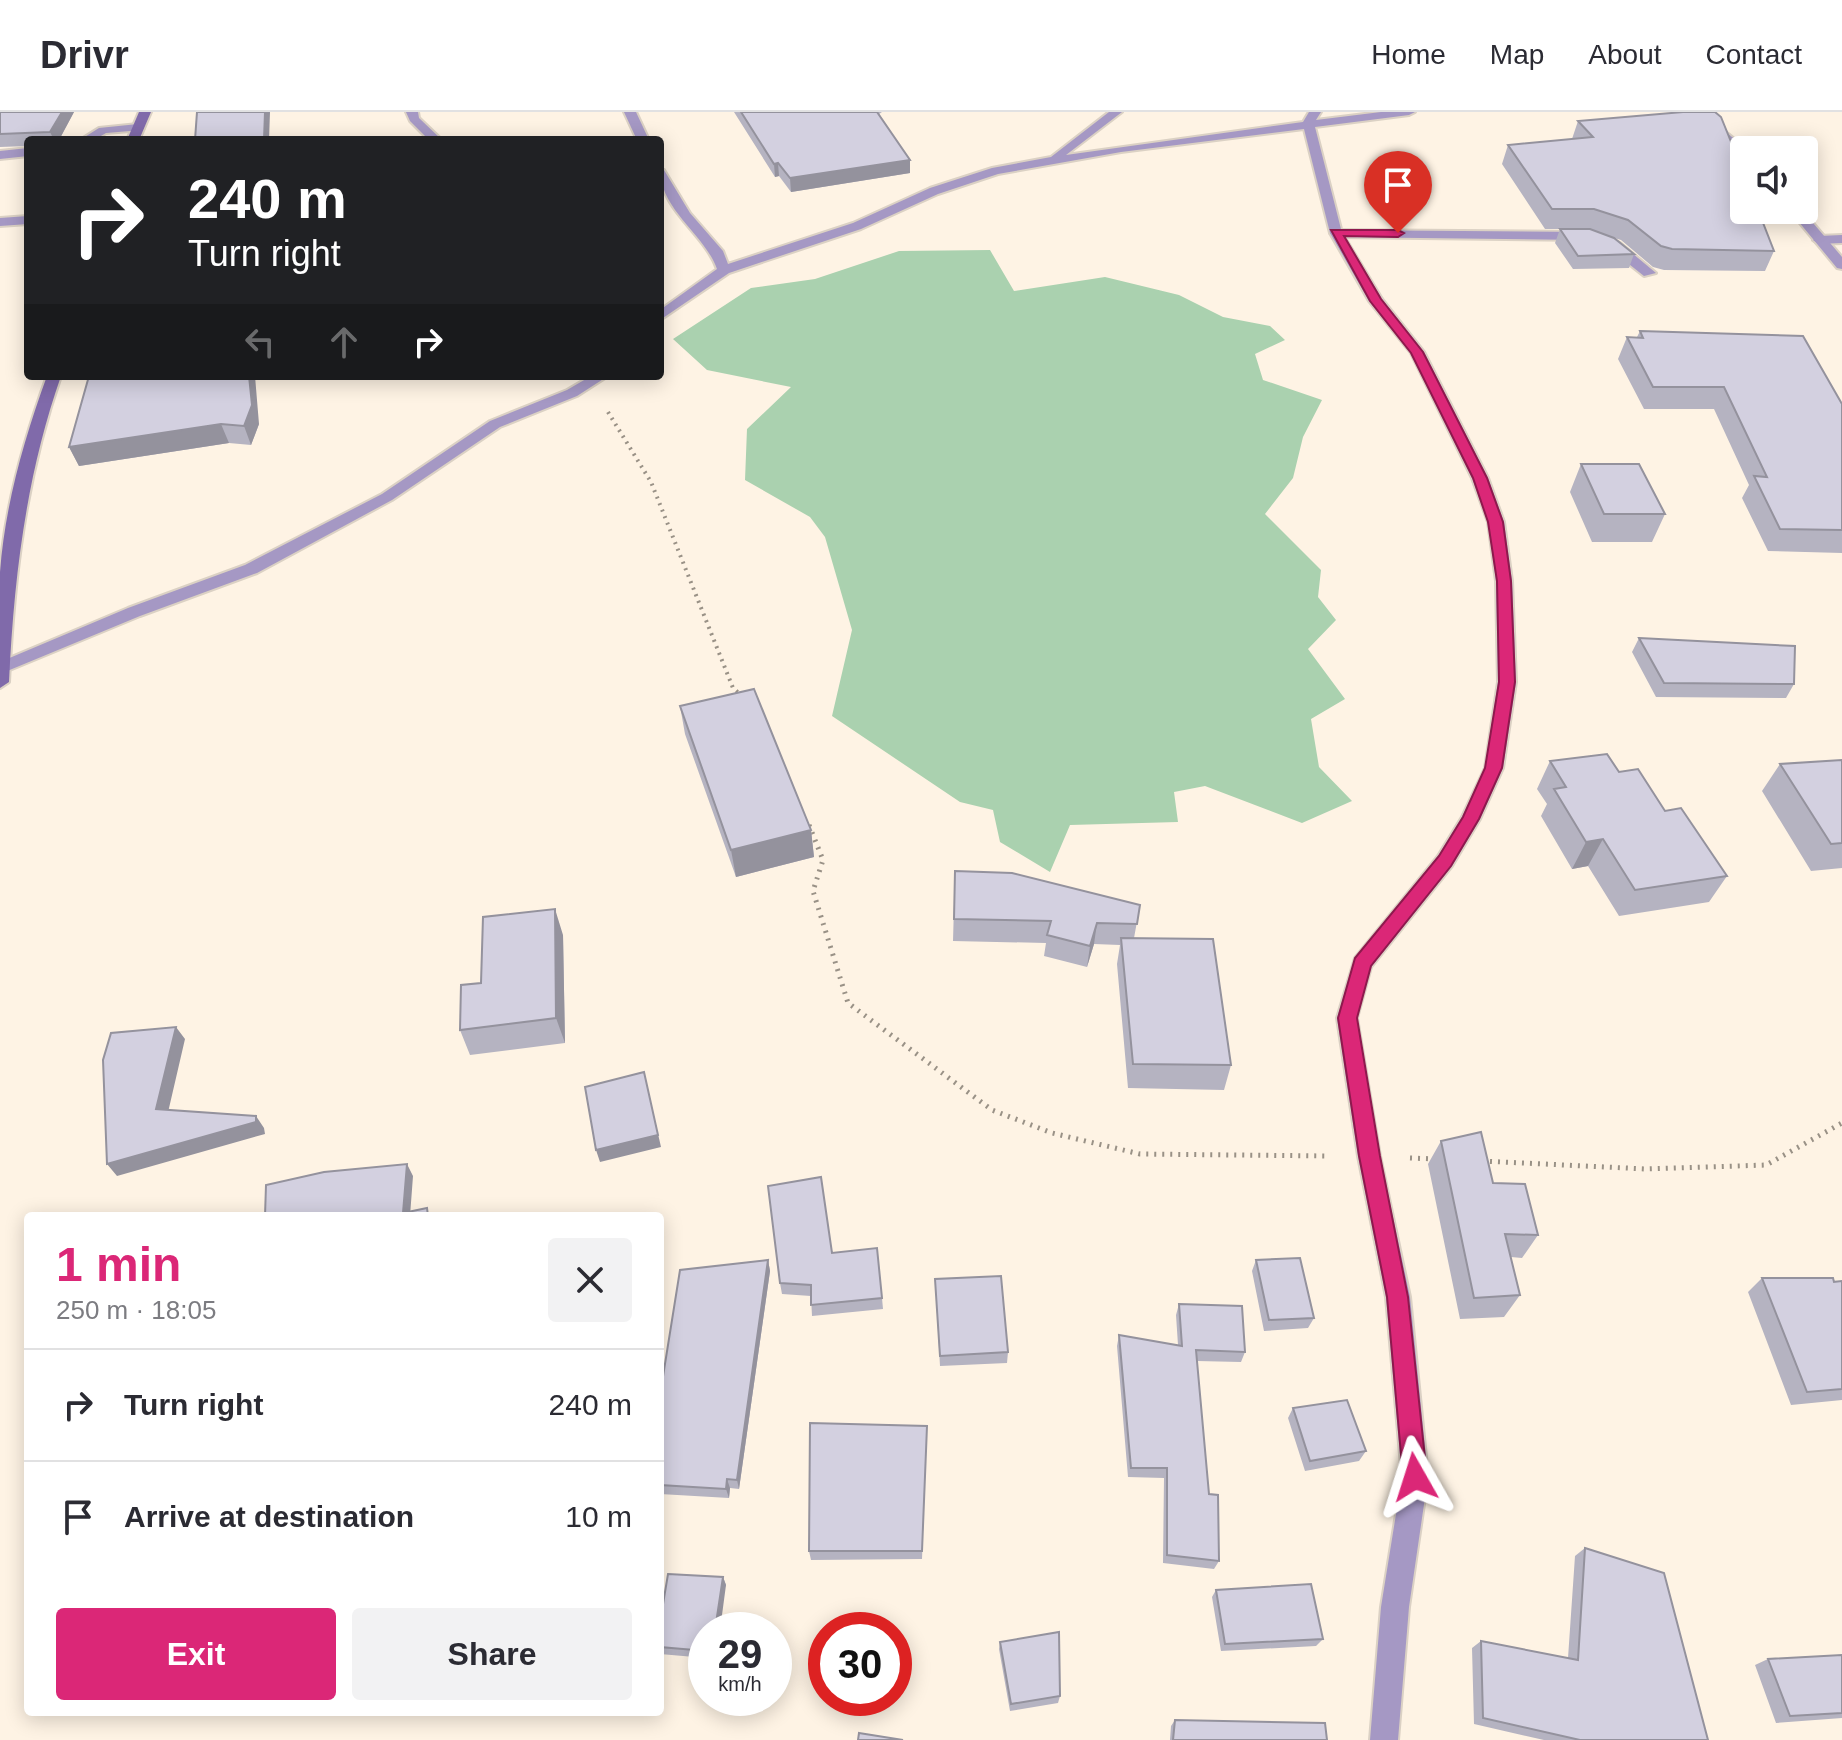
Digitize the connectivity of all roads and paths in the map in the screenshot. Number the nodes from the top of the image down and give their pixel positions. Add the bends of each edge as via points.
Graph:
1 (145, 112) edge
2 (412, 112) edge
3 (630, 112) edge
4 (1116, 112) edge
5 (1409, 112) edge
6 (1694, 112) edge
7 (1311, 117) edge
8 (136, 134) edge
9 (93, 136) edge
10 (432, 136) edge
11 (641, 136) edge
12 (1730, 142) edge
13 (24, 152) edge
14 (0, 155) edge
15 (1053, 158) junction
16 (664, 180) edge
17 (24, 220) edge
18 (0, 222) edge
19 (1806, 224) edge
20 (1336, 233) junction
21 (1842, 239) edge
22 (1819, 240) junction
23 (1842, 265) edge
24 (724, 270) junction
25 (1649, 273) dead end
26 (664, 313) edge
27 (52, 380) edge
28 (594, 380) edge
29 (572, 393) junction
30 (1, 668) edge
31 (0, 682) edge
32 (744, 698) edge
33 (806, 817) edge
34 (1842, 1123) edge
35 (1369, 1156) junction
36 (1446, 1160) edge
37 (1477, 1161) edge
38 (1384, 1740) edge

1 - 8 street
2 - 10 street
3 - 11 street
4 - 15 street
5 - 7 street
6 - 12 street
7 - 15 street
7 - 20 street
8 - 9 street via 103,130
13 - 14 street
15 - 24 street via 934,191 857,226
16 - 24 street
17 - 18 street
19 - 22 street
20 - 25 street via 1587,236 1615,246
20 - 35 street via 1376,301 1417,352 1473,464 1496,522 1504,581 1507,682 1494,768 1445,861 1362,964 1347,1018
21 - 22 street
22 - 23 street
24 - 26 street
27 - 30 street via 12,525
28 - 29 street
29 - 30 street via 495,424 387,497 251,569
29 - 32 path via 606,410 651,482 733,688
30 - 31 street
33 - 35 path via 823,860 813,891 848,1003 992,1110 1052,1133 1140,1154
34 - 37 path via 1766,1165 1646,1169
35 - 36 path
35 - 38 street via 1398,1297 1415,1477 1395,1607

